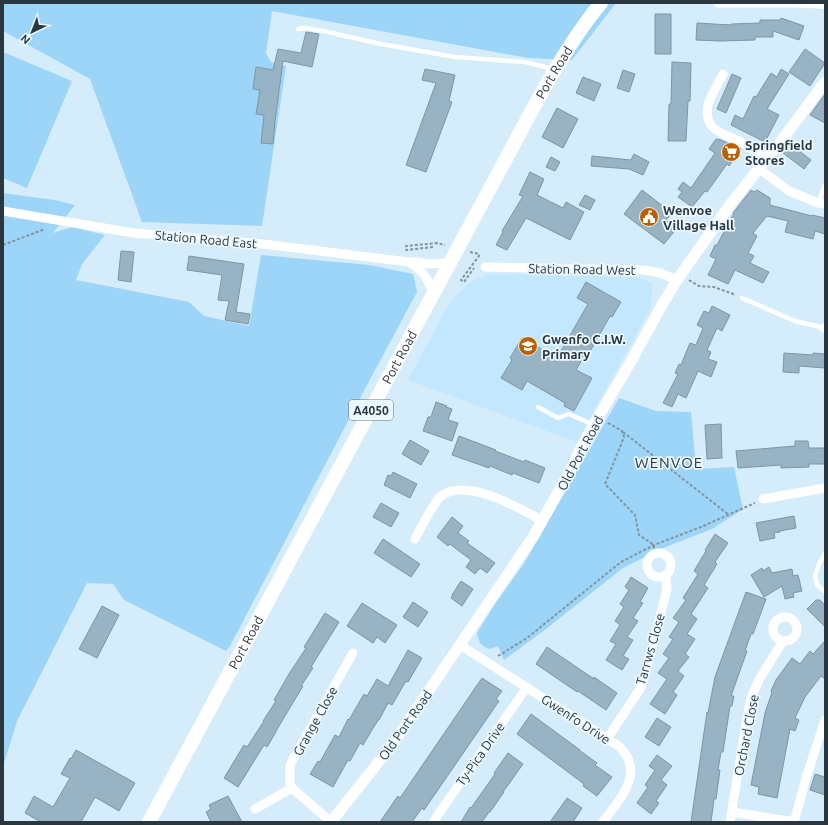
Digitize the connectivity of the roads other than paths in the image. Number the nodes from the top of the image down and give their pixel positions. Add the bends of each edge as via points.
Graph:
1 (601, 3) edge
2 (718, 3) edge
3 (825, 5) edge
4 (298, 29) dead end
5 (555, 69) junction
6 (723, 74) dead end
7 (825, 82) edge
8 (766, 159) junction
9 (758, 168) junction
10 (825, 185) edge
11 (821, 204) edge
12 (3, 211) edge
13 (409, 262) junction
14 (450, 262) junction
15 (481, 266) road end
16 (679, 278) junction
17 (433, 293) junction
18 (742, 298) road end
19 (824, 328) edge
20 (538, 407) dead end
21 (598, 423) junction
22 (825, 488) edge
23 (763, 499) road end
24 (543, 521) junction
25 (415, 539) dead end
26 (825, 554) edge
27 (666, 575) junction
28 (825, 592) edge
29 (783, 641) dead end
30 (460, 645) junction
31 (352, 653) dead end
32 (527, 687) junction
33 (825, 720) edge
34 (607, 739) junction
35 (292, 788) junction
36 (255, 809) dead end
37 (732, 812) junction
38 (149, 822) edge
39 (331, 822) edge
40 (433, 822) edge
41 (603, 822) edge
42 (730, 822) edge
43 (794, 822) edge

1 - 5 main road, Port Road / A4050 via 578,32
2 - 3 street
4 - 5 lane via 306,28 455,57 525,62
5 - 14 main road, Port Road / A4050
6 - 8 street via 708,104 708,120 714,130 742,143
7 - 8 street, Old Port Road
8 - 9 street, Old Port Road
9 - 11 street via 789,191
9 - 16 street, Old Port Road
10 - 11 lane
12 - 13 street, Station Road East via 134,233 263,244
13 - 14 street, Station Road East
13 - 17 street via 425,275
14 - 17 main road, Port Road / A4050
15 - 16 street, Station Road West via 644,270
16 - 21 street, Old Port Road
17 - 38 main road, Port Road / A4050
18 - 19 lane via 795,321
20 - 21 lane via 558,418 569,414
21 - 24 street, Old Port Road
22 - 23 street
24 - 25 street via 480,492 460,489 440,497
24 - 30 street, Old Port Road
26 - 28 lane via 815,575 817,585
27 - 27 street, Tarrws Close via 658,577 649,571 648,560 653,555 665,554 670,561 671,569
27 - 34 street, Tarrws Close via 667,589 643,682
29 - 37 street, Orchard Close via 752,695
30 - 32 street, Gwenfo Drive
30 - 39 street, Old Port Road via 396,739
31 - 35 street, Grange Close via 293,759 290,766
32 - 34 street, Gwenfo Drive
32 - 40 street, Ty-Pica Drive
33 - 43 street
34 - 41 street, Gwenfo Drive via 626,755 631,770 628,786
35 - 36 street
35 - 39 street
37 - 42 street, Orchard Close
37 - 43 street

